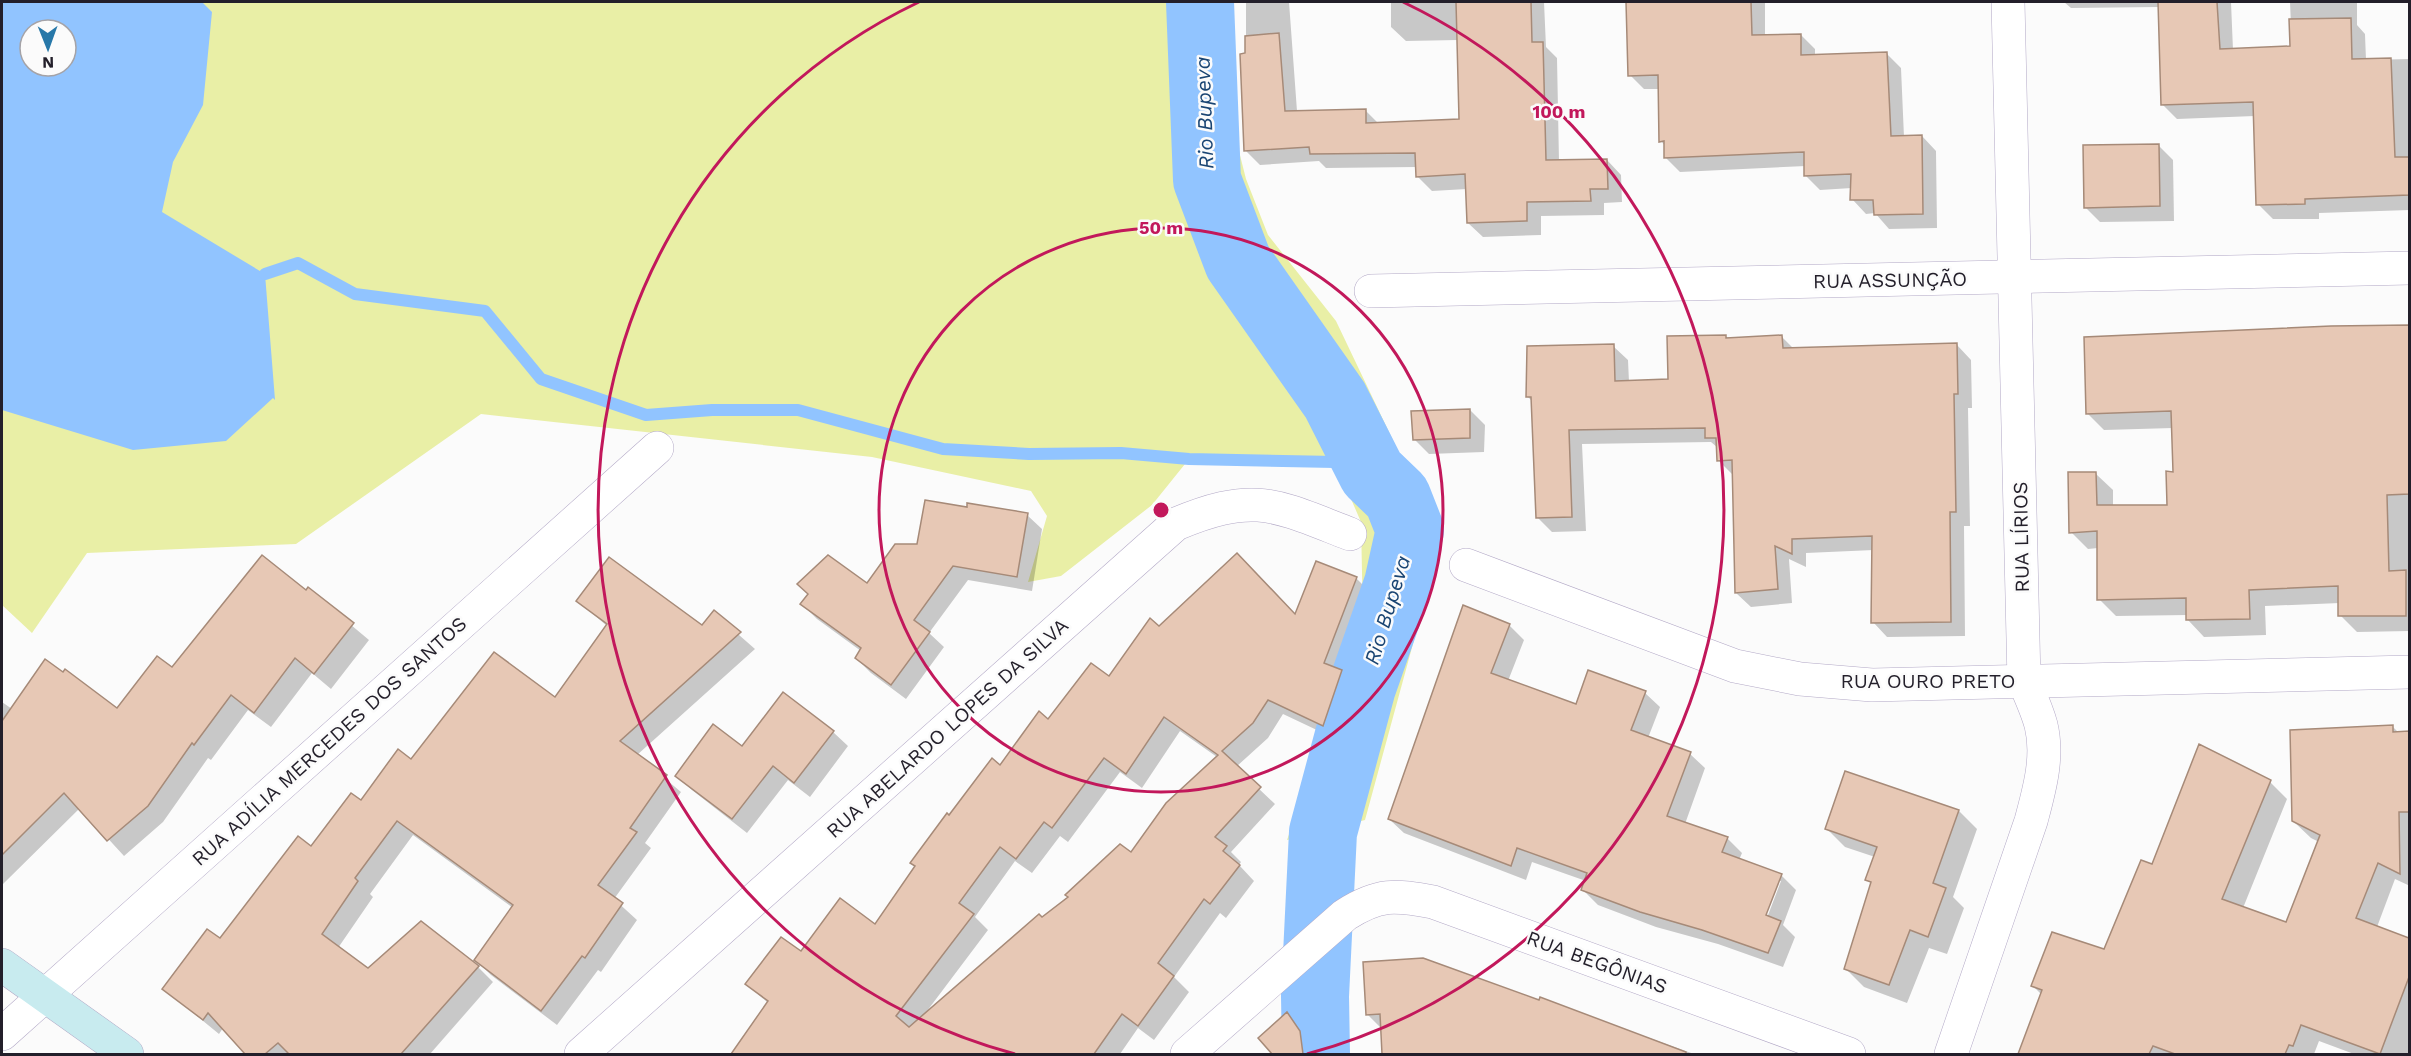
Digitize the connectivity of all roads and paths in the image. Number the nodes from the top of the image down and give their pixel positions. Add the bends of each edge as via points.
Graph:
1 (2008, 2) edge
2 (2409, 268) edge
3 (2015, 277) junction
4 (1371, 291) dead end
5 (657, 448) dead end
6 (1350, 534) dead end
7 (1466, 566) dead end
8 (2409, 672) edge
9 (2024, 681) junction
10 (2, 964) edge
11 (44, 995) junction
12 (2, 1034) edge
13 (127, 1054) edge
14 (581, 1054) edge
15 (1187, 1054) edge
16 (1849, 1054) edge
17 (1951, 1054) edge

1 - 3 street, RUA LÍRIOS
2 - 3 street, RUA ASSUNÇÃO
3 - 4 street, RUA ASSUNÇÃO
3 - 9 street, RUA LÍRIOS
5 - 11 street, RUA ADÍLIA MERCEDES DOS SANTOS
6 - 14 street, RUA ABELARDO LOPES DA SILVA via 1278,506 1244,504 1212,509 1176,524
7 - 9 street, RUA OURO PRETO via 1735,666 1778,675 1872,685
8 - 9 street, RUA OURO PRETO
9 - 17 street, RUA LÍRIOS via 2041,725 2041,786
10 - 11 main road
11 - 12 street, RUA ADÍLIA MERCEDES DOS SANTOS
11 - 13 main road
15 - 16 street, RUA BEGÔNIAS via 1345,915 1368,900 1401,896 1433,902

